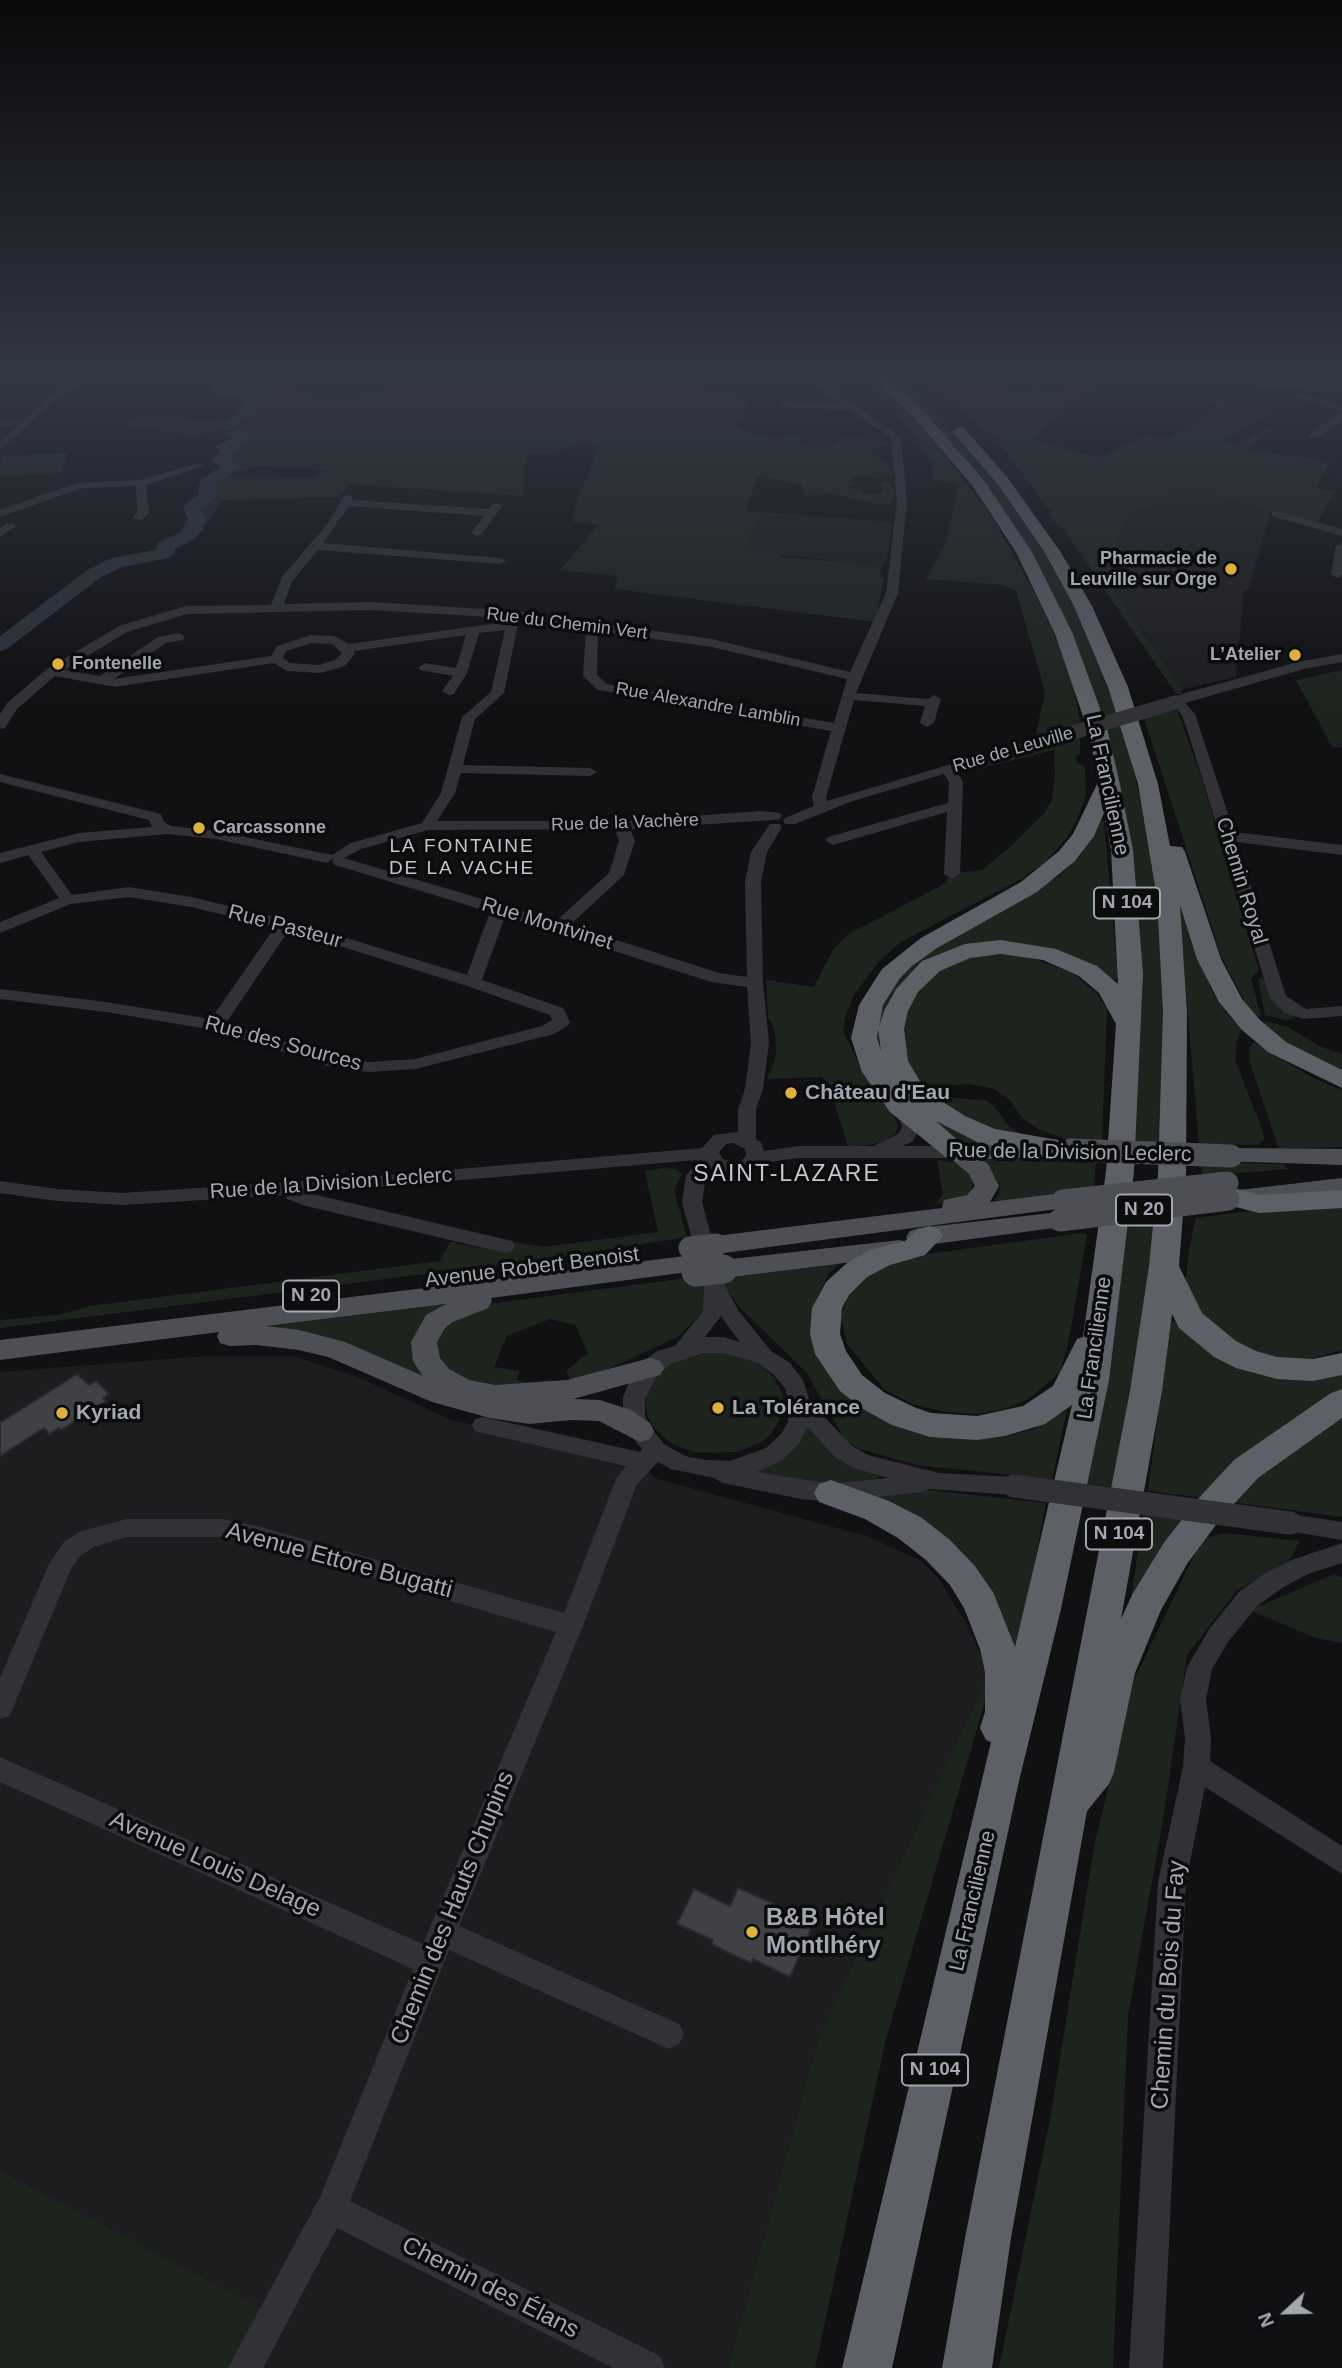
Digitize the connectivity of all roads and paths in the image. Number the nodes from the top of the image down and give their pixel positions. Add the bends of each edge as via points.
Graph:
1 (74, 488) edge
2 (142, 488) edge
3 (901, 488) edge
4 (980, 488) edge
5 (1008, 488) edge
6 (0, 514) edge
7 (1276, 514) dead end
8 (138, 518) dead end
9 (11, 525) dead end
10 (477, 533) dead end
11 (1342, 533) edge
12 (0, 534) edge
13 (316, 546) junction
14 (1342, 546) edge
15 (500, 561) dead end
16 (1337, 574) dead end
17 (276, 609) junction
18 (513, 620) junction
19 (592, 627) junction
20 (473, 631) junction
21 (179, 637) dead end
22 (348, 648) junction
23 (1342, 658) edge
24 (276, 659) junction
25 (425, 667) dead end
26 (52, 672) junction
27 (461, 673) junction
28 (854, 677) junction
29 (102, 681) junction
30 (449, 691) dead end
31 (849, 696) junction
32 (1177, 702) junction
33 (927, 723) dead end
34 (0, 725) edge
35 (838, 728) junction
36 (1054, 737) joint
37 (455, 769) junction
38 (948, 769) junction
39 (590, 772) dead end
40 (0, 778) edge
41 (1109, 780) junction
42 (1148, 784) junction
43 (849, 799) joint
44 (821, 805) junction
45 (954, 806) junction
46 (156, 817) junction
47 (778, 820) junction
48 (194, 824) dead end
49 (621, 825) junction
50 (427, 826) junction
51 (876, 828) junction
52 (167, 830) junction
53 (1227, 836) junction
54 (888, 839) dead end
55 (833, 840) dead end
56 (31, 849) junction
57 (1342, 850) edge
58 (0, 858) edge
59 (335, 858) junction
60 (952, 874) dead end
61 (68, 900) junction
62 (499, 909) junction
63 (285, 925) junction
64 (559, 927) junction
65 (0, 928) edge
66 (473, 982) junction
67 (755, 984) junction
68 (0, 994) edge
69 (1342, 1011) edge
70 (561, 1022) joint
71 (216, 1025) junction
72 (1129, 1027) junction
73 (1342, 1080) edge
74 (747, 1109) junction
75 (908, 1114) junction
76 (753, 1148) junction
77 (1071, 1150) junction
78 (864, 1152) junction
79 (957, 1152) junction
80 (717, 1153) junction
81 (662, 1157) junction
82 (1342, 1157) edge
83 (1342, 1171) edge
84 (695, 1181) junction
85 (366, 1183) junction
86 (1342, 1186) edge
87 (0, 1187) edge
88 (293, 1188) junction
89 (1231, 1193) junction
90 (1342, 1199) edge
91 (370, 1215) junction
92 (920, 1235) junction
93 (505, 1246) dead end
94 (708, 1263) junction
95 (1164, 1266) junction
96 (1100, 1319) junction
97 (164, 1331) junction
98 (0, 1335) edge
99 (683, 1349) junction
100 (0, 1350) edge
101 (763, 1356) junction
102 (1342, 1364) edge
103 (650, 1368) junction
104 (1342, 1401) edge
105 (800, 1405) junction
106 (483, 1425) dead end
107 (646, 1447) junction
108 (705, 1469) junction
109 (939, 1482) junction
110 (831, 1493) junction
111 (1342, 1531) edge
112 (1342, 1553) edge
113 (571, 1626) junction
114 (0, 1708) edge
115 (1196, 1767) junction
116 (0, 1769) edge
117 (1000, 1781) junction
118 (1070, 1802) junction
119 (1342, 1861) edge
120 (442, 1932) junction
121 (430, 1962) junction
122 (669, 2034) dead end
123 (331, 2208) junction
124 (245, 2368) edge
125 (648, 2368) edge
126 (867, 2368) edge
127 (967, 2368) edge
128 (1146, 2368) edge

1 - 6 street
2 - 8 street via 143,512
3 - 28 street via 892,593
4 - 41 highway, La Francilienne / N 104 via 1024,552 1052,606 1097,728
5 - 42 highway, La Francilienne / N 104 via 1068,578 1092,625 1118,687
7 - 11 street
9 - 12 street
10 - 13 street via 495,509 347,501
13 - 15 street
13 - 17 street via 286,580
14 - 16 street
17 - 18 street, Rue du Chemin Vert via 385,607
17 - 26 street, Rue du Chemin Vert via 186,610 152,619 123,629
18 - 19 street, Rue du Chemin Vert
18 - 20 street
18 - 37 street via 498,693 470,717
19 - 28 street, Rue du Chemin Vert via 712,643
19 - 35 street, Rue Alexandre Lamblin via 590,676 603,687
20 - 22 street
20 - 27 street
21 - 29 street via 162,640
22 - 24 street via 323,639 299,641 281,649
22 - 24 street via 340,663 320,669 287,667
23 - 32 street, Rue de Leuville via 1243,683 1236,692 1225,695 1186,705
24 - 29 street via 115,683
25 - 27 street
26 - 29 street
26 - 34 street, Rue du Chemin Vert via 12,706
27 - 30 street
28 - 31 street
31 - 33 street via 933,701
31 - 35 street
32 - 36 street, Rue de Leuville, bridge
32 - 53 street, Chemin Royal via 1188,714
35 - 44 street via 819,797
36 - 38 street, Rue de Leuville
37 - 39 street
37 - 50 street via 448,793
38 - 43 street, Rue de Leuville
38 - 45 street via 956,782
40 - 46 street
41 - 72 highway, La Francilienne / N 104 via 1128,915
41 - 75 highway via 1083,836 1049,873 929,943 891,974 879,991 864,1038 875,1072
42 - 73 highway via 1157,799 1209,960 1231,1002 1277,1047
42 - 95 highway, La Francilienne / N 104 via 1168,898 1174,967 1172,1174
43 - 44 street, Rue de Leuville
44 - 47 street, Rue de Leuville
45 - 51 street
45 - 60 street
46 - 48 street
46 - 52 street via 157,824
47 - 49 street, Rue de la Vachère via 747,816
47 - 67 street via 755,863
49 - 50 street, Rue de la Vachère
49 - 64 street via 626,841 616,876
50 - 59 street, Rue de la Vachère via 356,846
51 - 54 street
51 - 55 street
52 - 56 street, Rue Montvinet via 79,838
52 - 59 street, Rue Montvinet
53 - 57 street
53 - 69 street, Chemin Royal via 1279,998 1304,1014
56 - 58 street, Rue Montvinet
56 - 61 street
59 - 62 street, Rue Montvinet
61 - 63 street, Rue Pasteur via 129,892
61 - 65 street, Rue Pasteur
62 - 64 street, Rue Montvinet
62 - 66 street
63 - 66 street, Rue Pasteur
63 - 71 street
64 - 67 street, Rue Montvinet via 716,978
66 - 70 street, Rue Pasteur via 557,1012
67 - 74 street via 759,1064
68 - 71 street, Rue des Sources
70 - 71 street, Rue des Sources via 548,1030 415,1064 369,1067 334,1062
72 - 77 highway via 1109,989 1088,971 1058,957 1018,948 982,948 951,956 922,973 902,997 891,1028 892,1053 903,1078 923,1101 987,1136
72 - 96 highway, La Francilienne / N 104 via 1120,1171
74 - 76 street
74 - 80 street
75 - 78 street via 911,1128 905,1138
75 - 79 highway
76 - 78 street, Rue de la Division Leclerc
76 - 80 street via 734,1138
76 - 80 street via 748,1165
77 - 79 main road, Rue de la Division Leclerc
77 - 82 main road, Rue de la Division Leclerc, bridge
78 - 79 street, Rue de la Division Leclerc
79 - 92 main road via 983,1175 986,1192 974,1202 936,1210
80 - 81 street, Rue de la Division Leclerc
80 - 84 street via 711,1171
81 - 84 street via 680,1161
81 - 85 street, Rue de la Division Leclerc
83 - 89 main road, N 20
84 - 94 street via 692,1202
85 - 88 street, Rue de la Division Leclerc
85 - 91 street
86 - 89 main road, N 20
87 - 88 street, Rue de la Division Leclerc via 122,1199
88 - 91 street via 294,1194 306,1200
89 - 90 highway via 1259,1204
89 - 92 main road, N 20, bridge via 1062,1211
91 - 93 street
92 - 94 main road
92 - 96 highway via 849,1276 831,1298 825,1325 831,1354 851,1383 903,1416 946,1427 977,1428 1034,1416 1069,1388
94 - 97 main road, Avenue Robert Benoist / N 20
94 - 98 main road, Avenue Robert Benoist / N 20
94 - 99 street via 713,1312
94 - 101 street via 730,1314
94 - 103 main road via 484,1300 444,1315 424,1342 427,1361 439,1376 463,1390 495,1395 567,1390
95 - 102 highway via 1190,1320 1225,1349 1277,1368 1312,1370
95 - 118 highway, La Francilienne / N 104 via 1146,1391
96 - 117 highway, La Francilienne / N 104 via 1093,1380 1071,1486
97 - 100 main road, Avenue Robert Benoist / N 20
97 - 107 main road via 195,1338 257,1335 299,1340 335,1349 442,1395 490,1408 529,1413 600,1410 621,1418
99 - 101 street via 724,1345
99 - 103 street
101 - 105 street via 782,1369 795,1386
103 - 107 street via 634,1398 634,1415
104 - 118 highway via 1246,1469 1175,1554 1145,1605 1122,1661 1095,1772
105 - 108 street via 799,1423 774,1454 730,1470
105 - 109 street via 843,1451 886,1469
106 - 107 street
107 - 108 street via 678,1463
107 - 113 street, Chemin des Hauts Chupins via 626,1479
108 - 110 street
109 - 110 street
109 - 111 street, bridge via 1014,1486
110 - 117 highway via 877,1510 924,1538 962,1575 980,1602 1003,1672 1004,1712 990,1757
112 - 115 street, Chemin du Bois du Fay via 1273,1581 1248,1599 1219,1635 1200,1667 1194,1699
113 - 114 street, Avenue Ettore Bugatti via 257,1535 221,1528 127,1528 87,1539 61,1564
113 - 120 street, Chemin des Hauts Chupins
115 - 119 street
115 - 128 street, Chemin du Bois du Fay via 1172,1882
116 - 121 street, Avenue Louis Delage
117 - 126 highway, La Francilienne / N 104
118 - 127 highway, La Francilienne / N 104
120 - 121 street, Chemin des Hauts Chupins
120 - 122 street
121 - 123 street, Chemin des Hauts Chupins
123 - 124 street, Chemin des Hauts Chupins
123 - 125 street, Chemin des Élans

